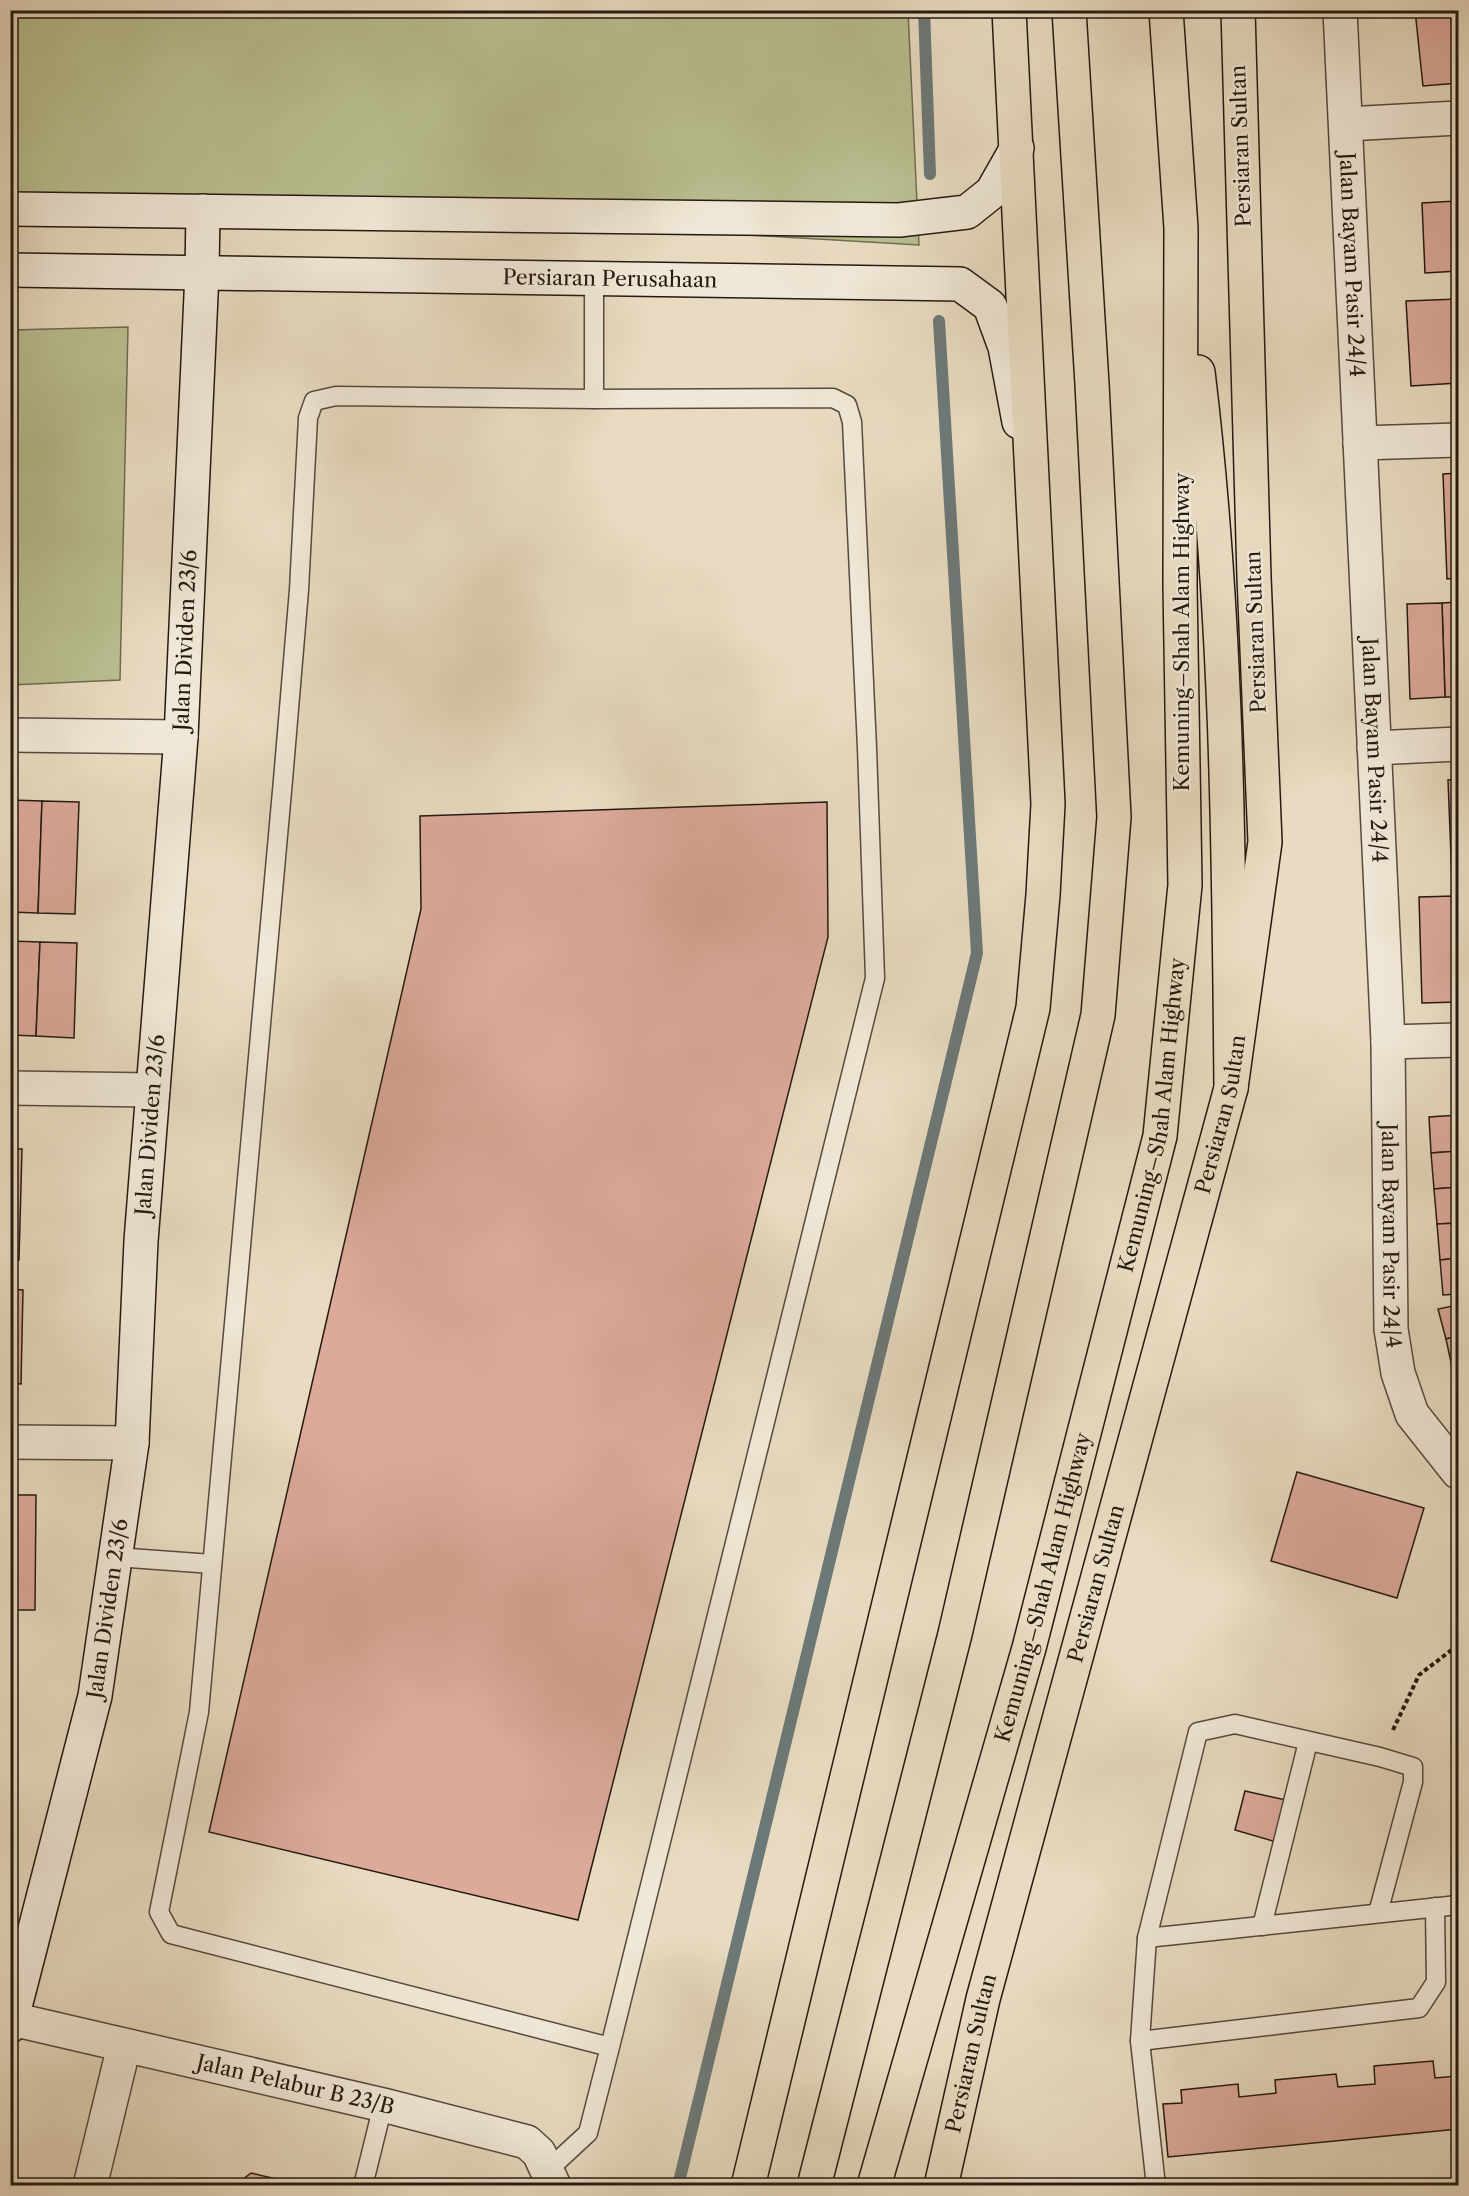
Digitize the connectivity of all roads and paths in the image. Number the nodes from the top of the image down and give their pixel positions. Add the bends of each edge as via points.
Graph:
1 (1010, 10) edge
2 (1069, 10) edge
3 (1166, 10) edge
4 (1238, 10) edge
5 (1340, 10) edge
6 (1458, 118) edge
7 (1346, 124) junction
8 (1017, 148) junction
9 (10, 209) edge
10 (203, 211) junction
11 (1181, 228) junction
12 (10, 270) edge
13 (202, 273) junction
14 (594, 278) junction
15 (594, 399) junction
16 (1458, 440) edge
17 (1360, 443) junction
18 (1035, 512) junction
19 (10, 735) edge
20 (181, 737) junction
21 (1458, 744) edge
22 (1374, 748) junction
23 (1458, 1040) edge
24 (1388, 1042) junction
25 (10, 1088) edge
26 (1231, 1088) junction
27 (153, 1090) junction
28 (10, 1442) edge
29 (132, 1443) junction
30 (1458, 1472) edge
31 (116, 1557) junction
32 (212, 1564) junction
33 (1458, 1645) edge
34 (1308, 1742) junction
35 (1380, 1757) junction
36 (1458, 1905) edge
37 (1435, 1907) junction
38 (1378, 1913) junction
39 (1262, 1926) junction
40 (1147, 1938) junction
41 (11, 2023) edge
42 (1140, 2041) junction
43 (124, 2046) junction
44 (610, 2047) junction
45 (383, 2104) junction
46 (551, 2178) edge
47 (90, 2186) edge
48 (363, 2186) edge
49 (748, 2186) edge
50 (814, 2186) edge
51 (874, 2186) edge
52 (941, 2186) edge
53 (1156, 2186) edge

1 - 8 main road
2 - 50 main road via 1114,817 1098,1015 955,1634
3 - 11 main road, Kemuning–Shah Alam Highway
4 - 26 main road, Persiaran Sultan via 1265,842
5 - 7 street, Jalan Bayam Pasir 24/4
6 - 7 street
7 - 17 street, Jalan Bayam Pasir 24/4
8 - 10 street via 992,192 967,212 899,220
8 - 18 main road
9 - 10 street
10 - 13 street, Jalan Dividen 23/6
11 - 26 main road via 1209,459 1220,633 1228,824
11 - 51 main road, Kemuning–Shah Alam Highway via 1180,586 1185,885 1160,1136 1029,1648
12 - 13 street, Persiaran Perusahaan
13 - 14 street, Persiaran Perusahaan
13 - 20 street, Jalan Dividen 23/6
14 - 15 lane
14 - 18 street, Persiaran Perusahaan via 960,284 990,306 1005,347
15 - 32 lane via 336,396 314,401 308,418 299,590
15 - 44 lane via 833,398 847,405 852,422 859,549 875,978
16 - 17 street
17 - 22 street, Jalan Bayam Pasir 24/4
18 - 49 main road via 1048,804 1033,1008
19 - 20 street
20 - 27 street, Jalan Dividen 23/6
21 - 22 street
22 - 24 street, Jalan Bayam Pasir 24/4
23 - 24 street
24 - 30 street, Jalan Bayam Pasir 24/4 via 1391,1329 1396,1362 1412,1413
25 - 27 street
26 - 52 main road, Persiaran Sultan via 983,1999
27 - 29 street, Jalan Dividen 23/6 via 141,1241
28 - 29 street
29 - 31 street, Jalan Dividen 23/6
31 - 32 lane
31 - 41 street, Jalan Dividen 23/6 via 95,1696
32 - 44 lane via 199,1712 159,1911 171,1934
33 - 35 path via 1419,1675
34 - 35 lane
34 - 39 lane
34 - 40 lane via 1235,1724 1198,1732
35 - 38 lane via 1413,1767 1413,1782
36 - 37 lane
37 - 38 lane
37 - 42 lane via 1436,1982 1419,2008
38 - 39 lane
39 - 40 lane
40 - 42 lane
41 - 43 street, Jalan Pelabur B 23/B
42 - 53 lane
43 - 45 street, Jalan Pelabur B 23/B
43 - 47 street
44 - 46 lane via 588,2133
45 - 46 street, Jalan Pelabur B 23/B via 527,2142 539,2153
45 - 48 lane

